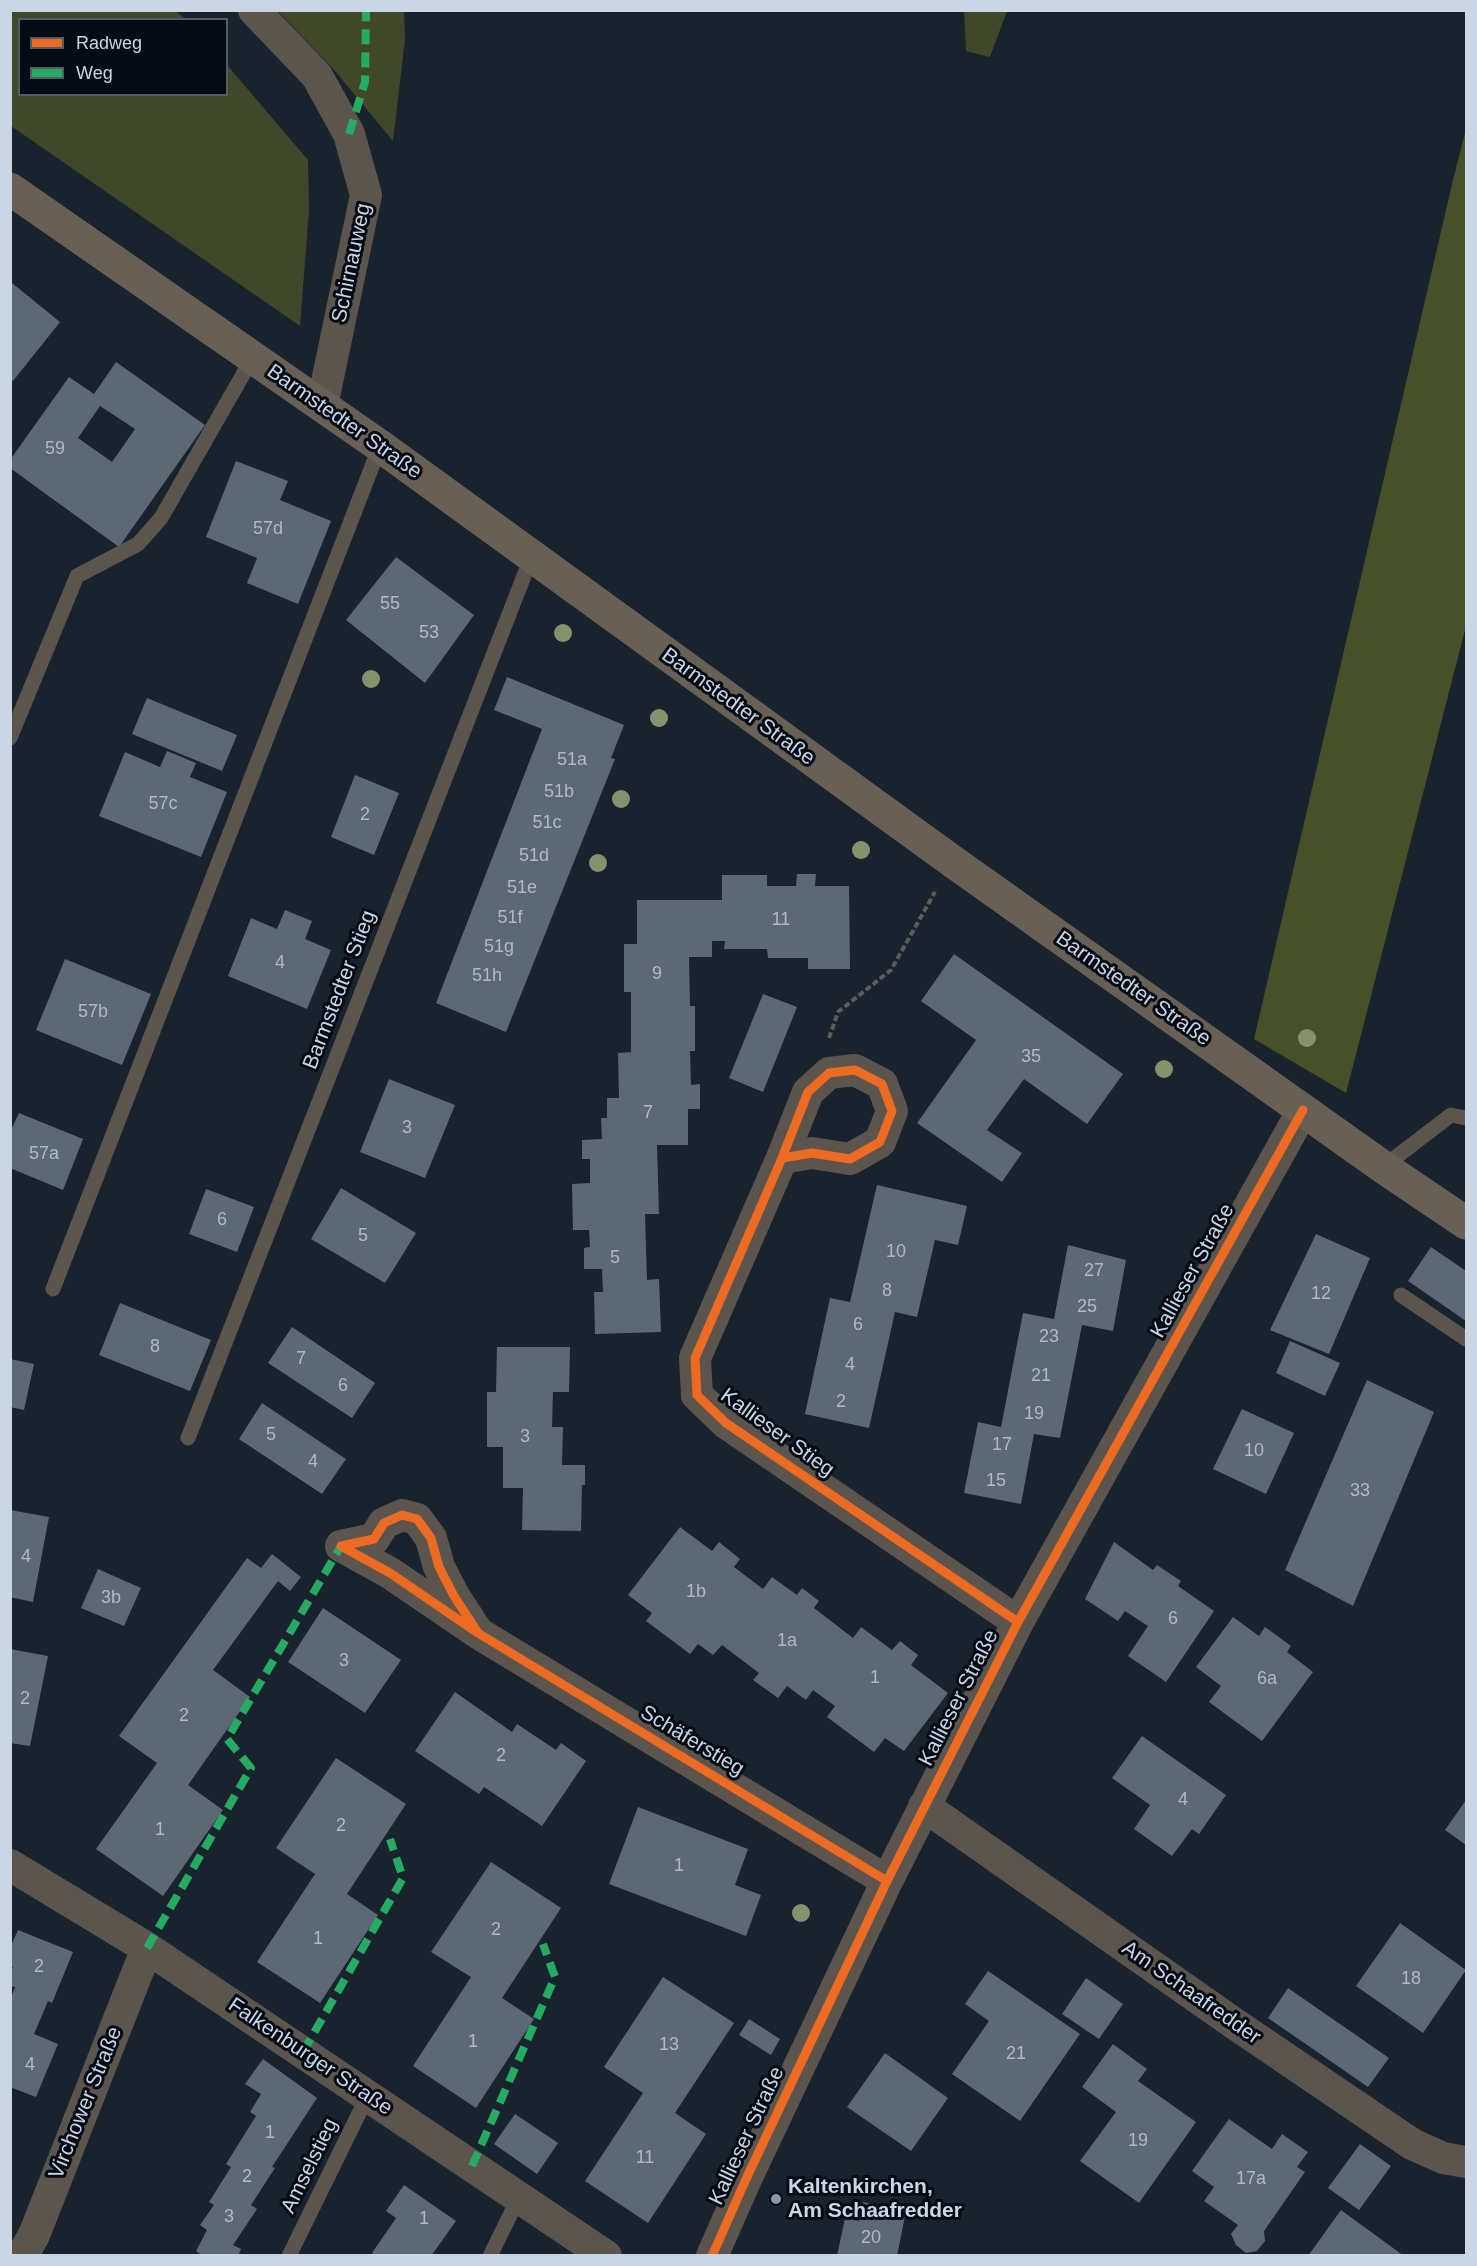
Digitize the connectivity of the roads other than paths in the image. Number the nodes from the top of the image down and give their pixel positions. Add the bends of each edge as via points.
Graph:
1 (254, 10) edge
2 (10, 189) edge
3 (253, 357) junction
4 (322, 406) junction
5 (380, 446) junction
6 (531, 558) junction
7 (10, 738) edge
8 (1303, 1110) junction
9 (1467, 1118) edge
10 (782, 1158) junction
11 (1383, 1167) junction
12 (1467, 1223) edge
13 (53, 1289) dead end
14 (1401, 1295) dead end
15 (1467, 1339) edge
16 (188, 1438) dead end
17 (1018, 1622) junction
18 (478, 1633) dead end
19 (924, 1806) junction
20 (10, 1864) edge
21 (887, 1881) junction
22 (147, 1948) junction
23 (368, 2095) junction
24 (1467, 2162) edge
25 (519, 2197) junction
26 (22, 2256) edge
27 (290, 2256) edge
28 (490, 2256) edge
29 (606, 2256) edge
30 (712, 2256) edge

1 - 4 street, Schirnauweg via 317,76 350,134 366,195
2 - 3 main road, Barmstedter Straße
3 - 4 main road, Barmstedter Straße
3 - 7 lane via 161,519 138,544 77,576
4 - 5 main road, Barmstedter Straße
5 - 6 main road, Barmstedter Straße
5 - 13 lane
6 - 8 main road, Barmstedter Straße
6 - 16 lane, Barmstedter Stieg
8 - 11 main road, Barmstedter Straße
8 - 17 street, Kallieser Straße
9 - 11 lane via 1450,1115
10 - 10 street, Kallieser Stieg via 808,1092 829,1073 855,1070 882,1084 892,1111 880,1142 850,1159 812,1153
10 - 17 street, Kallieser Stieg via 695,1358 697,1395 726,1423
11 - 12 main road, Barmstedter Straße
14 - 15 lane
17 - 19 street, Kallieser Straße
18 - 21 street, Schäferstieg
19 - 21 street, Kallieser Straße
19 - 24 street, Am Schaafredder via 1412,2144 1443,2158
20 - 22 street, Falkenburger Straße
21 - 30 street, Kallieser Straße
22 - 23 street, Falkenburger Straße
22 - 26 street, Virchower Straße via 34,2235
23 - 25 street, Falkenburger Straße
23 - 27 lane, Amselstieg
25 - 28 lane
25 - 29 street, Falkenburger Straße

